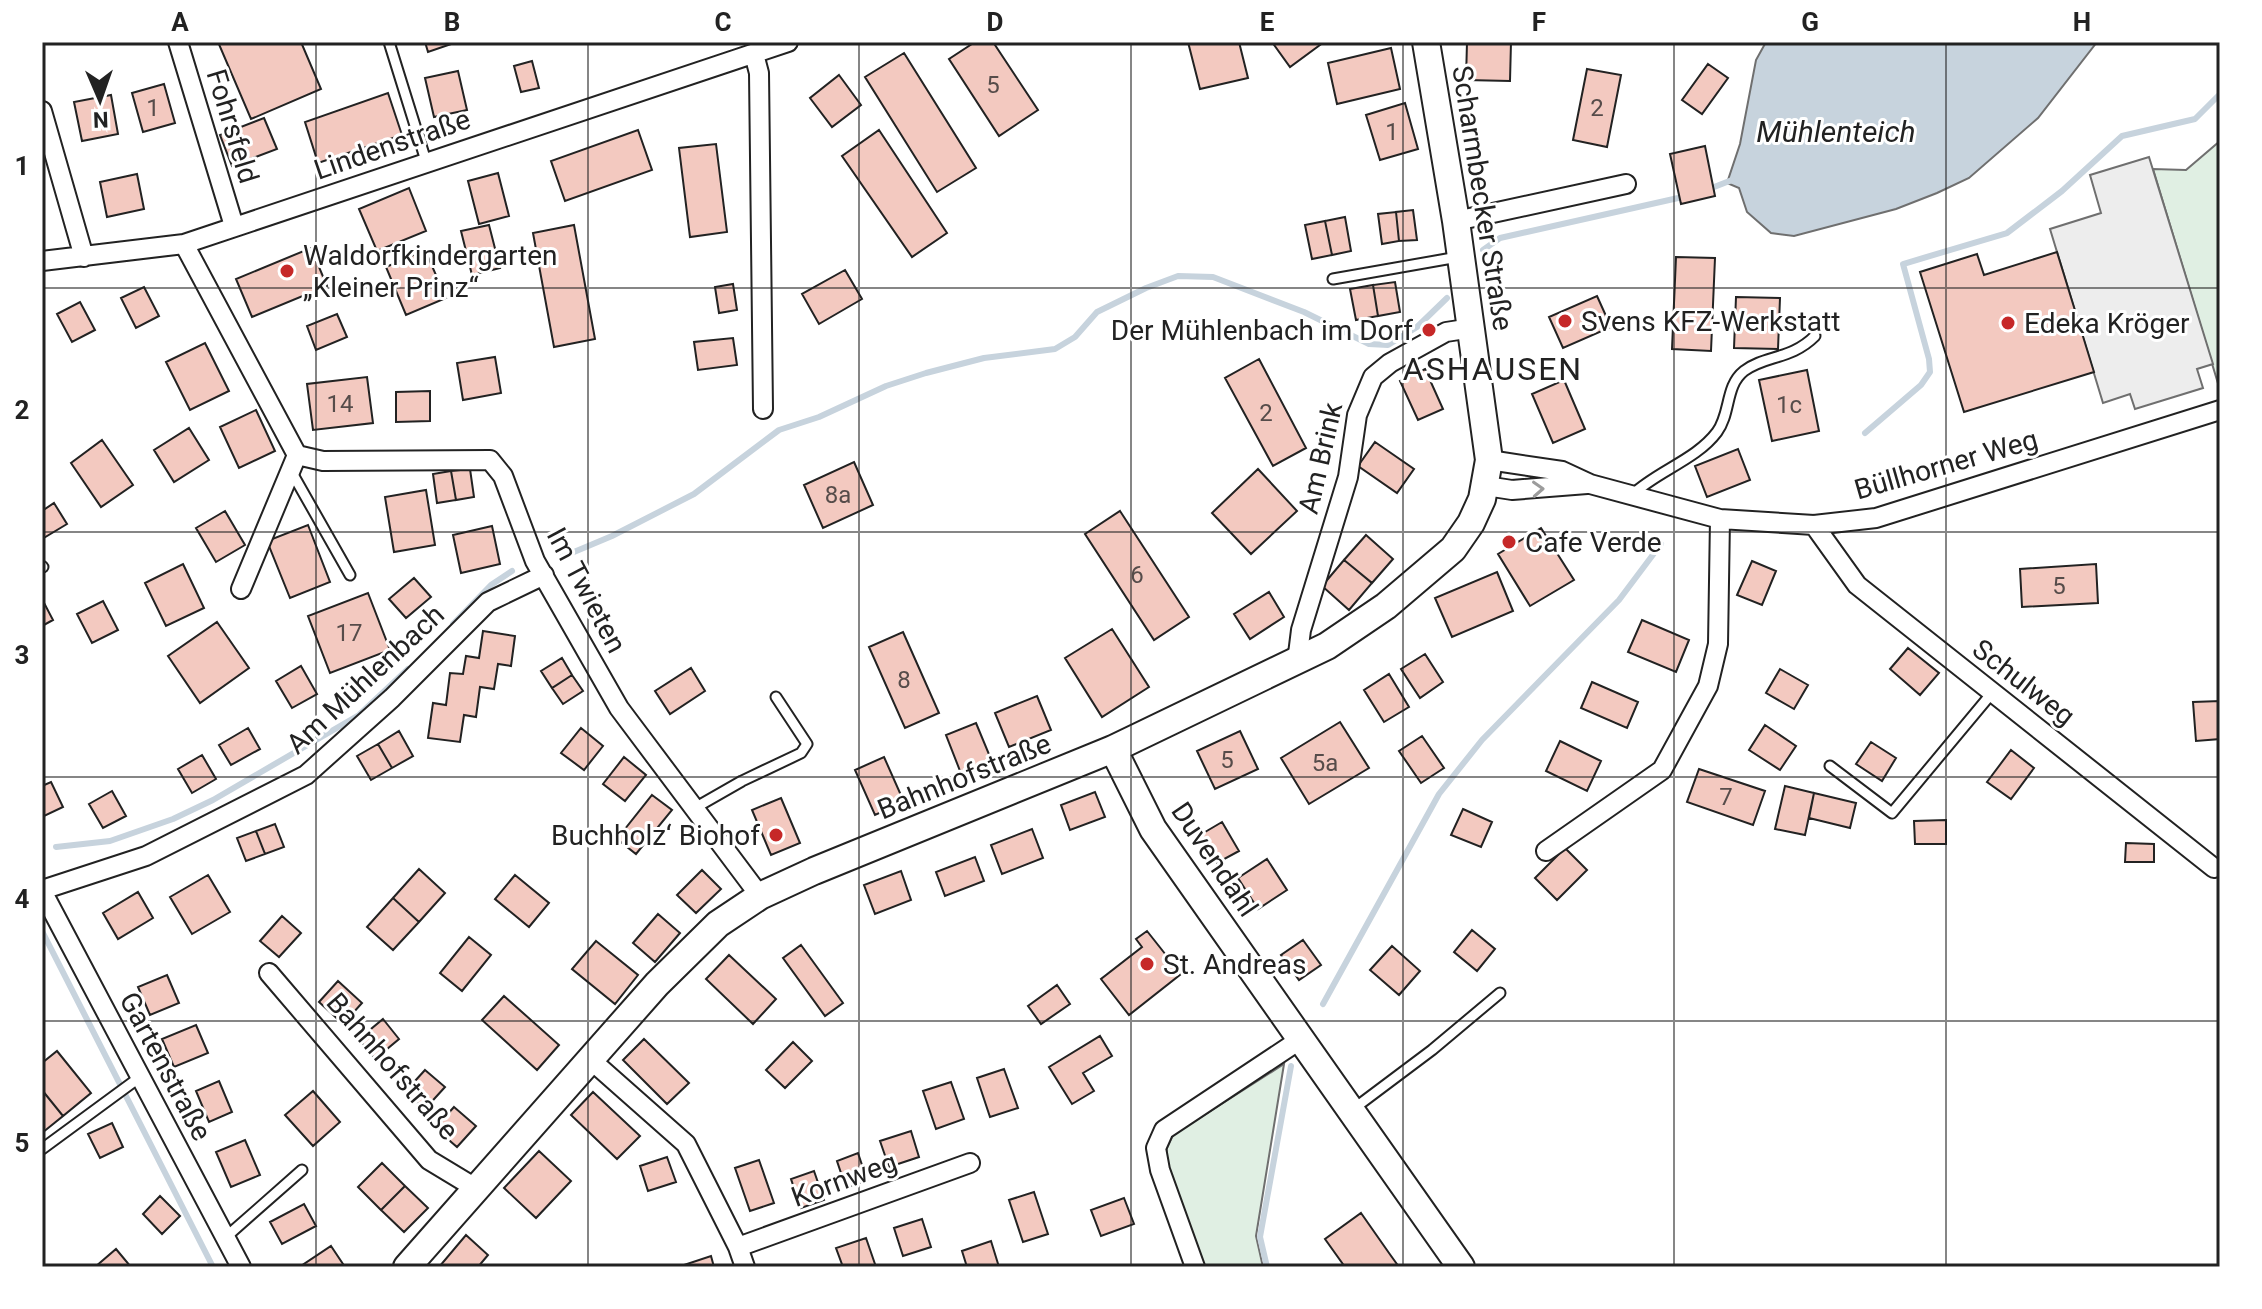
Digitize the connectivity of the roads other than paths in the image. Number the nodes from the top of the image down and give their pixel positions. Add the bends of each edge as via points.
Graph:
1 (178, 42) edge
2 (389, 42) edge
3 (788, 42) edge
4 (1426, 42) edge
5 (754, 54) junction
6 (42, 111) edge
7 (426, 161) junction
8 (1626, 184) dead end
9 (1456, 221) junction
10 (234, 226) junction
11 (184, 244) junction
12 (1461, 256) junction
13 (84, 257) junction
14 (42, 261) edge
15 (1333, 279) dead end
16 (1472, 328) junction
17 (1815, 336) dead end
18 (763, 409) dead end
19 (2220, 410) edge
20 (1489, 460) junction
21 (294, 463) junction
22 (1590, 484) junction
23 (1486, 486) junction
24 (1632, 495) junction
25 (1720, 519) junction
26 (1814, 525) junction
27 (350, 575) dead end
28 (544, 575) junction
29 (241, 589) dead end
30 (1297, 662) junction
31 (1992, 693) junction
32 (776, 697) dead end
33 (1113, 749) junction
34 (1830, 766) dead end
35 (693, 809) junction
36 (1546, 851) dead end
37 (2214, 868) dead end
38 (42, 890) edge
39 (760, 896) junction
40 (269, 973) dead end
41 (1500, 993) dead end
42 (1301, 1039) junction
43 (591, 1060) junction
44 (134, 1080) junction
45 (1352, 1110) junction
46 (42, 1149) edge
47 (970, 1163) dead end
48 (302, 1170) dead end
49 (477, 1189) junction
50 (226, 1237) junction
51 (738, 1247) junction
52 (241, 1267) edge
53 (407, 1267) edge
54 (745, 1267) edge
55 (1195, 1267) edge
56 (1461, 1267) edge

1 - 10 street, Fohrsfeld
2 - 7 lane
3 - 5 street, Lindenstraße
4 - 9 street, Scharmbecker Straße
5 - 7 street, Lindenstraße
5 - 18 street via 759,73
6 - 13 street
7 - 10 street, Lindenstraße
8 - 9 street
9 - 12 street, Scharmbecker Straße
10 - 11 street, Lindenstraße
11 - 13 street, Lindenstraße
11 - 21 street
12 - 15 lane
12 - 16 street, Scharmbecker Straße
13 - 14 street, Lindenstraße
16 - 20 street, Scharmbecker Straße
16 - 30 street, Am Brink via 1446,332 1373,377 1357,415 1348,477 1301,630
17 - 24 lane via 1804,347 1747,368 1733,380 1718,431
19 - 26 street, Büllhorner Weg via 1876,518
20 - 22 street, Büllhorner Weg via 1562,471
20 - 23 street, Bahnhofstraße
21 - 27 lane
21 - 28 street, Im Twieten via 490,460 503,476
21 - 29 street
23 -> 22 street, Büllhorner Weg via 1512,490
22 - 24 street, Büllhorner Weg
23 - 30 street, Bahnhofstraße via 1471,523 1438,563 1361,624
24 - 25 street, Büllhorner Weg
25 - 26 street, Büllhorner Weg
25 - 36 street via 1718,644 1708,686 1662,770
26 - 31 street, Schulweg via 1857,585
28 - 35 street, Im Twieten via 619,708
28 - 38 street, Am Mühlenbach via 488,602 306,775 146,856
30 - 33 street, Bahnhofstraße
31 - 34 lane via 1892,813
31 - 37 street, Schulweg
32 - 35 lane via 807,744 801,753
33 - 39 street, Bahnhofstraße
33 - 42 street, Duvendahl via 1153,829
35 - 39 street, Im Twieten
38 - 44 street, Gartenstraße
39 - 43 street, Bahnhofstraße via 694,945
40 - 49 street, Bahnhofstraße via 429,1160
41 - 45 lane
42 - 45 street, Duvendahl
42 - 55 street via 1164,1130 1156,1148 1160,1170
43 - 49 street, Bahnhofstraße
43 - 51 street via 686,1144
44 - 46 lane
44 - 50 street, Gartenstraße
45 - 56 street, Duvendahl
47 - 51 street, Kornweg
48 - 50 lane
49 - 53 street, Bahnhofstraße
50 - 52 street, Gartenstraße
51 - 54 street

